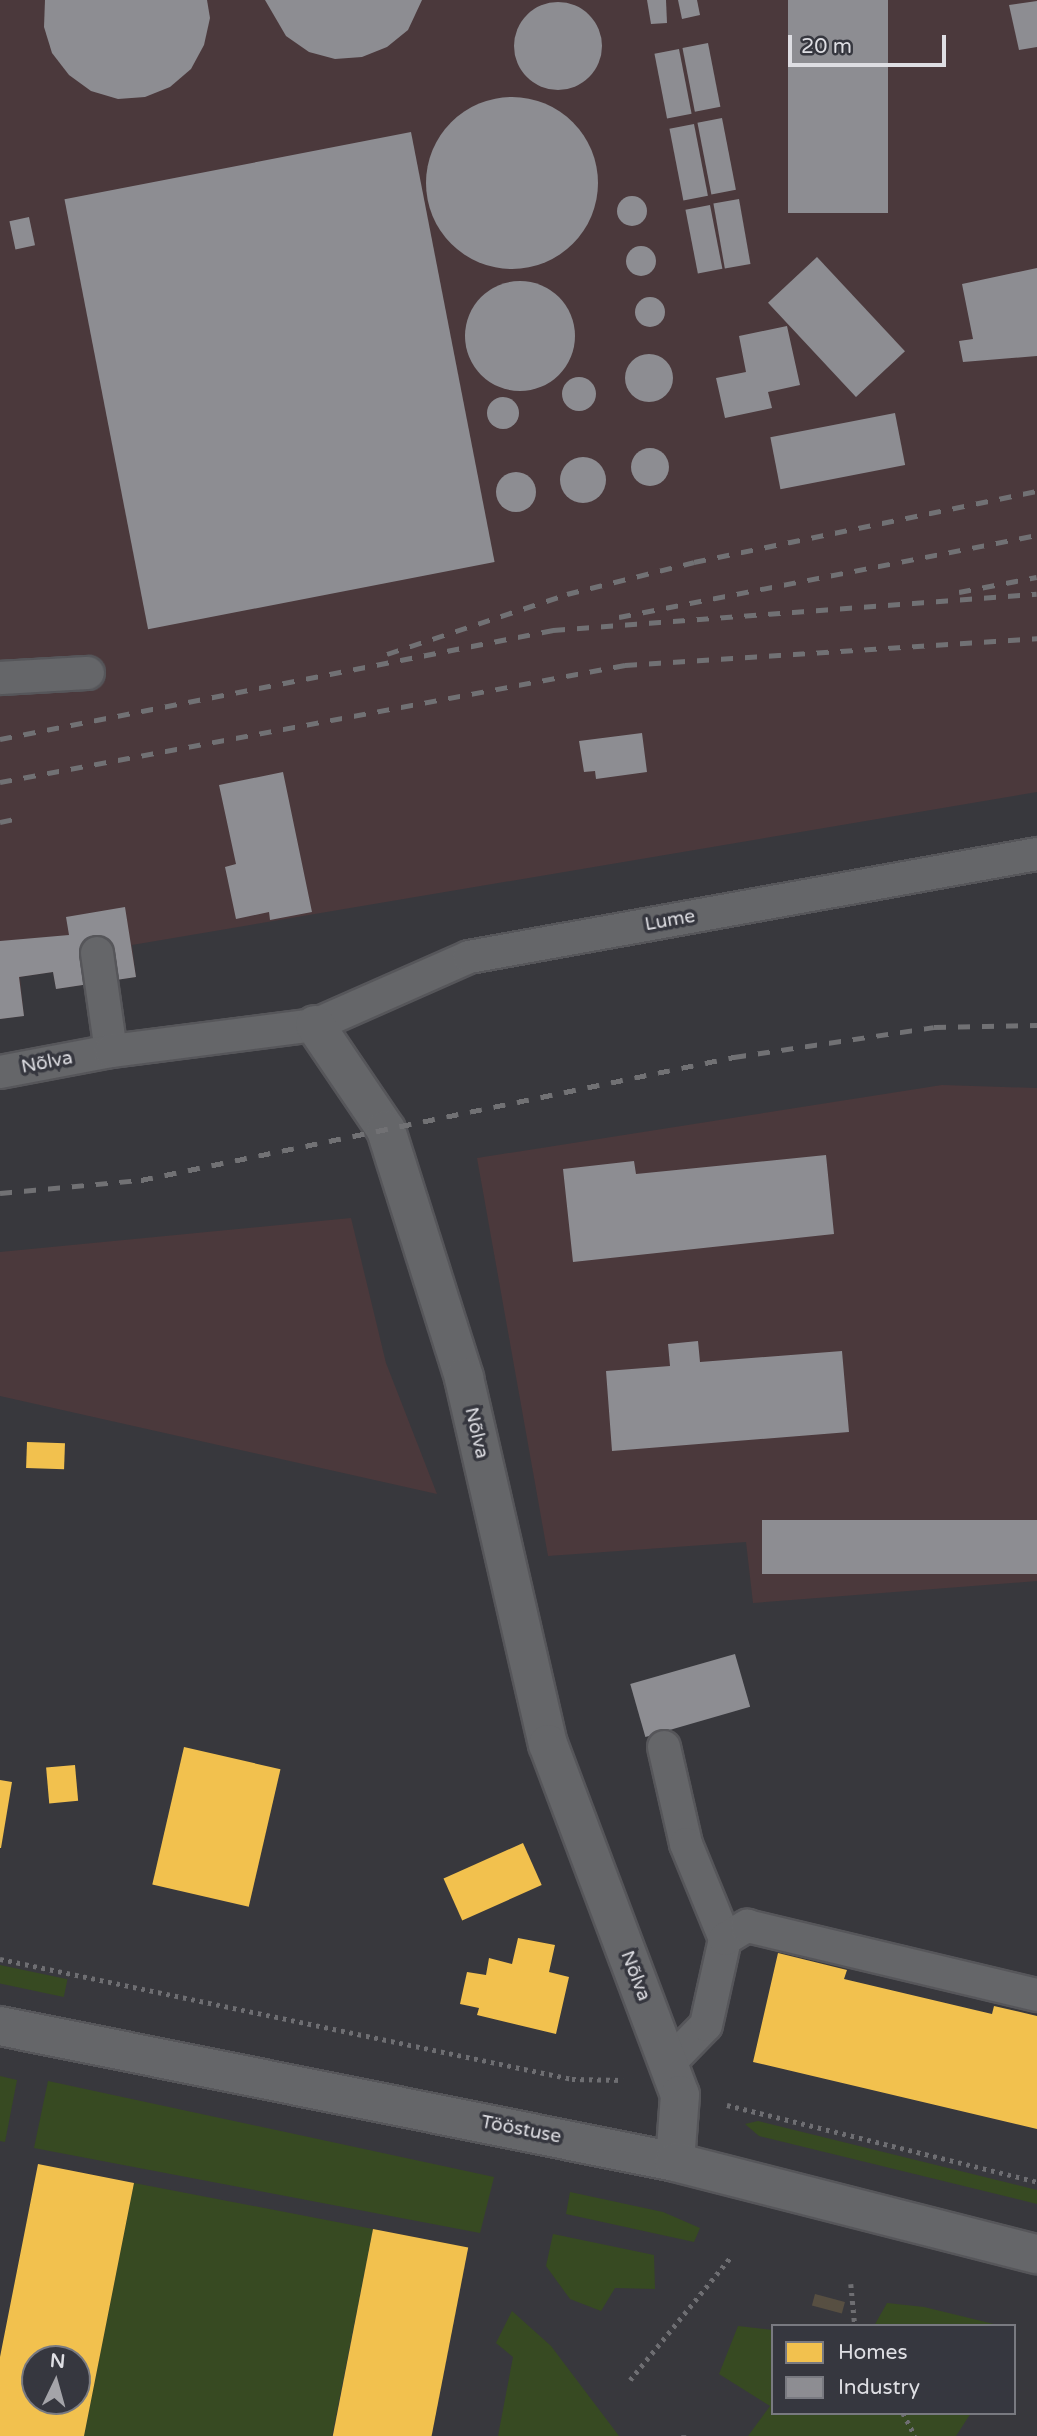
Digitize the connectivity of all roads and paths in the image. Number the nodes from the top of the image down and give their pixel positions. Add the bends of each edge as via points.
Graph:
1 (88, 673) dead end
2 (0, 678) edge
3 (1037, 854) edge
4 (97, 953) dead end
5 (315, 1025) junction
6 (111, 1051) junction
7 (0, 1072) edge
8 (664, 1747) dead end
9 (725, 1939) junction
10 (0, 1959) edge
11 (1037, 1995) edge
12 (0, 2026) edge
13 (674, 2080) junction
14 (675, 2162) junction
15 (1037, 2182) edge
16 (1037, 2254) edge
17 (730, 2258) dead end
18 (851, 2284) dead end
19 (855, 2324) edge
20 (630, 2380) dead end
21 (904, 2415) edge
22 (915, 2436) edge

1 - 2 lane
3 - 5 lane, Lume via 469,957
4 - 6 lane
5 - 6 lane, Nõlva
5 - 13 street, Nõlva via 386,1130 464,1378 548,1744
6 - 7 lane, Nõlva
8 - 9 lane via 686,1844
9 - 11 lane via 747,1926
9 - 13 lane via 706,2025
10 - 13 path via 572,2079
12 - 14 street, Tööstuse
13 - 14 street, Nõlva
13 - 15 path
14 - 16 street, Tööstuse
17 - 20 path
18 - 19 path
21 - 22 path

